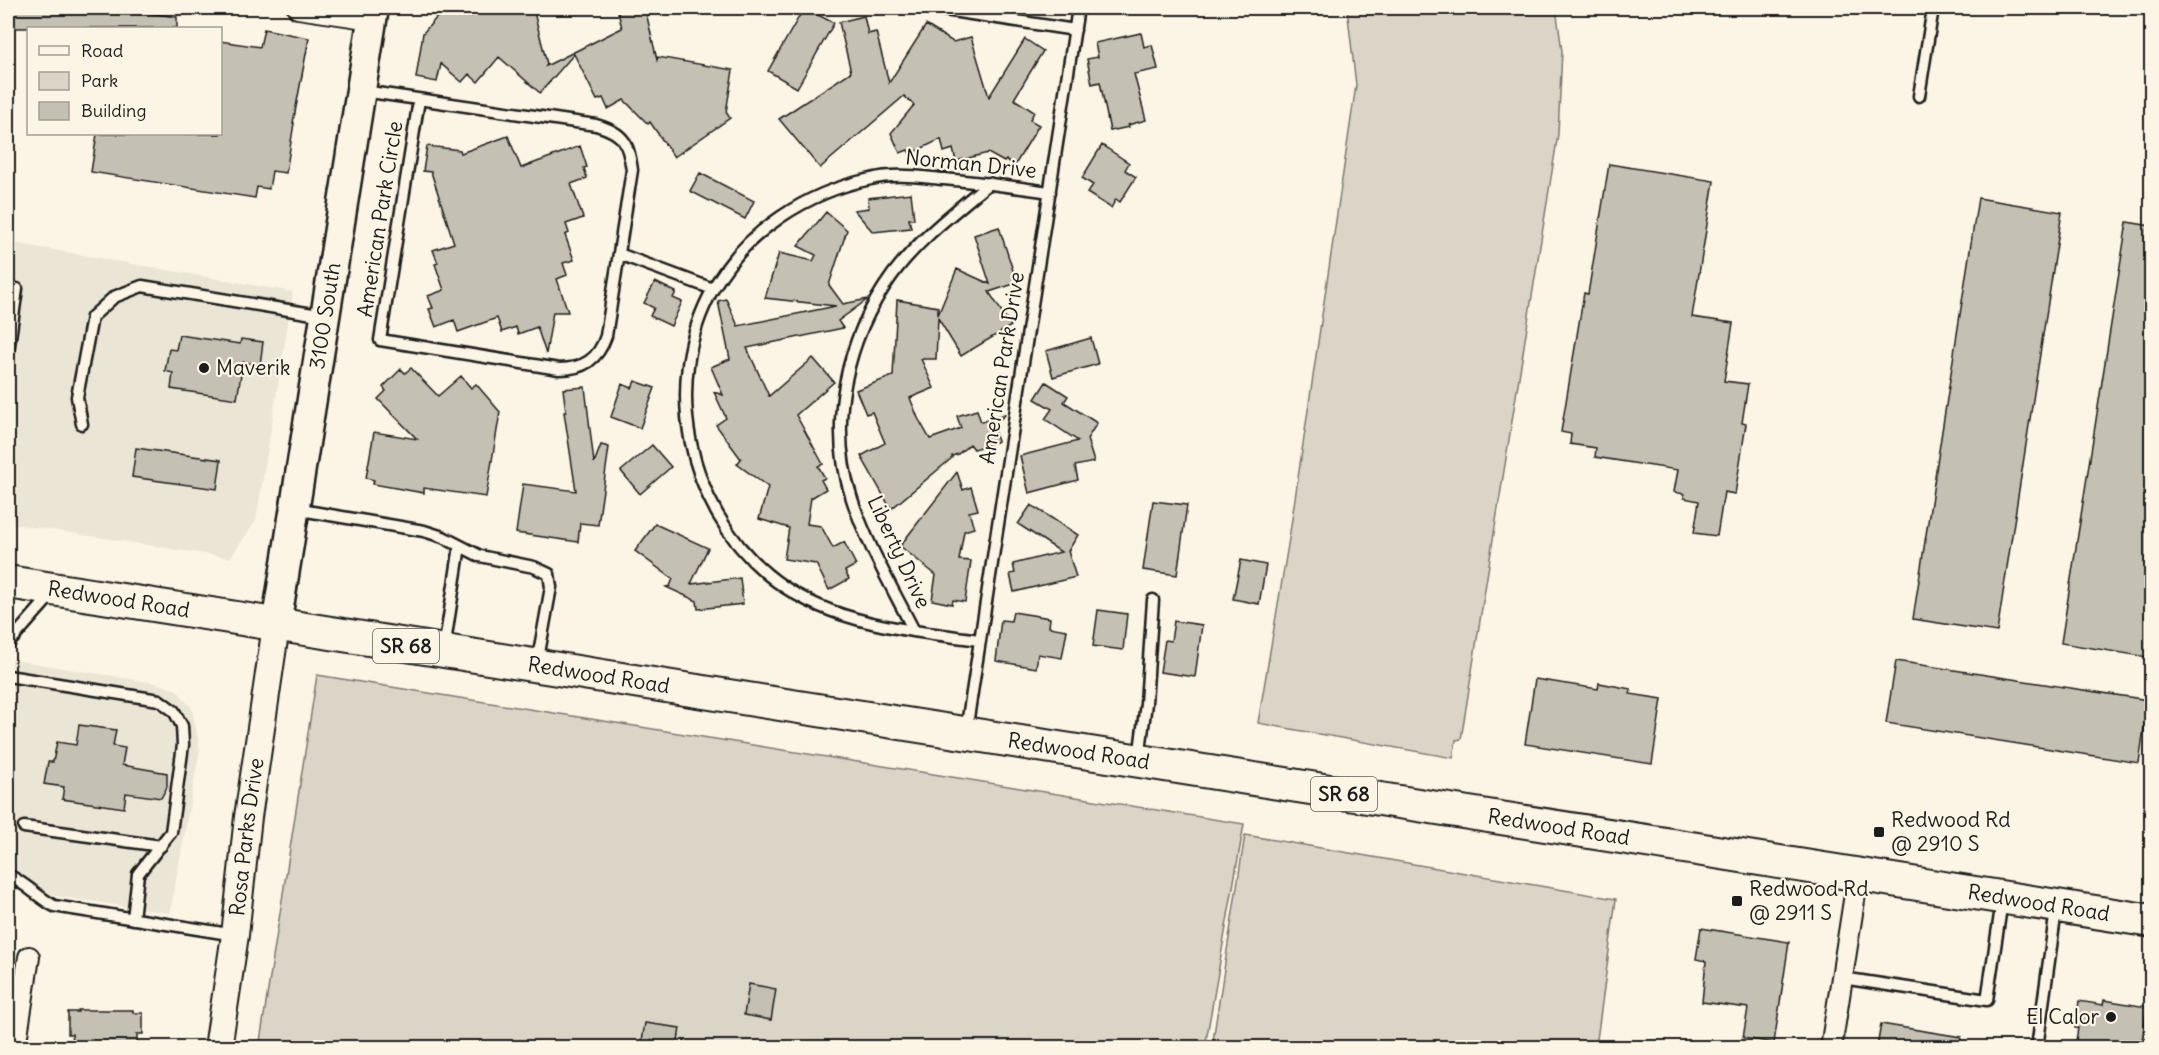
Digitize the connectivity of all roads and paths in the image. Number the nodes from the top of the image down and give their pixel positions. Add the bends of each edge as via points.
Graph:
1 (298, 8) edge
2 (932, 8) edge
3 (1078, 8) edge
4 (1933, 8) edge
5 (373, 13) edge
6 (1075, 30) junction
7 (361, 91) junction
8 (1919, 96) dead end
9 (419, 100) junction
10 (989, 183) junction
11 (1050, 192) junction
12 (619, 254) junction
13 (8, 287) edge
14 (713, 289) junction
15 (325, 316) junction
16 (8, 352) edge
17 (82, 424) dead end
18 (295, 509) junction
19 (460, 546) junction
20 (8, 582) edge
21 (56, 590) junction
22 (1153, 600) dead end
23 (276, 626) junction
24 (914, 631) junction
25 (979, 640) junction
26 (8, 644) edge
27 (443, 652) junction
28 (536, 667) junction
29 (8, 676) edge
30 (965, 735) junction
31 (1139, 762) junction
32 (24, 827) dead end
33 (161, 846) junction
34 (8, 875) edge
35 (1858, 875) junction
36 (2002, 898) junction
37 (2056, 906) junction
38 (133, 919) junction
39 (2151, 921) edge
40 (235, 935) junction
41 (29, 957) dead end
42 (1842, 978) junction
43 (15, 1047) edge
44 (218, 1047) edge
45 (1831, 1047) edge
46 (2037, 1047) edge

1 - 5 street
2 - 6 lane
3 - 6 lane, American Park Drive
4 - 8 lane
5 - 7 main road, 3100 South
6 - 11 lane, American Park Drive
7 - 9 lane, American Park Circle
7 - 15 main road, 3100 South
9 - 12 lane, American Park Circle via 596,125 617,133 628,147 632,170
9 - 12 lane, American Park Circle via 380,340 559,369 583,366 597,354 606,336
10 - 11 lane, Norman Drive
10 - 14 lane, Norman Drive via 903,175 842,186 784,213 733,260
10 - 24 lane, Liberty Drive via 941,224 893,274 865,319 843,394 840,434 851,498 870,547
11 - 25 lane, American Park Drive
12 - 14 lane
13 - 16 lane via 17,289
14 - 24 lane, Norman Drive via 692,344 686,412 700,478 723,525 759,567 794,594 855,620
15 - 17 lane via 142,286 114,297 92,317 77,397
15 - 18 main road, 3100 South
18 - 19 lane via 424,531
18 - 23 main road, 3100 South
19 - 27 lane
19 - 28 lane via 480,556 549,574 551,587
20 - 21 main road, Redwood Road / SR 68
21 - 23 main road, Redwood Road / SR 68
21 - 26 lane
22 - 31 lane
23 - 27 main road, Redwood Road / SR 68
23 - 40 street, Rosa Parks Drive
24 - 25 lane, Norman Drive
25 - 30 lane, American Park Drive
27 - 28 main road, Redwood Road / SR 68
28 - 30 main road, Redwood Road / SR 68
29 - 33 lane via 159,700 174,711 182,726 183,745 171,832
30 - 31 main road, Redwood Road / SR 68
31 - 35 main road, Redwood Road / SR 68
32 - 33 lane
33 - 38 lane via 138,874
34 - 38 lane via 54,906
35 - 36 main road, Redwood Road / SR 68
35 - 42 street
36 - 37 main road, Redwood Road / SR 68
36 - 42 lane via 1987,1000
37 - 39 main road, Redwood Road / SR 68
37 - 46 lane
38 - 40 lane
40 - 44 street, Rosa Parks Drive
41 - 43 street
42 - 45 street

